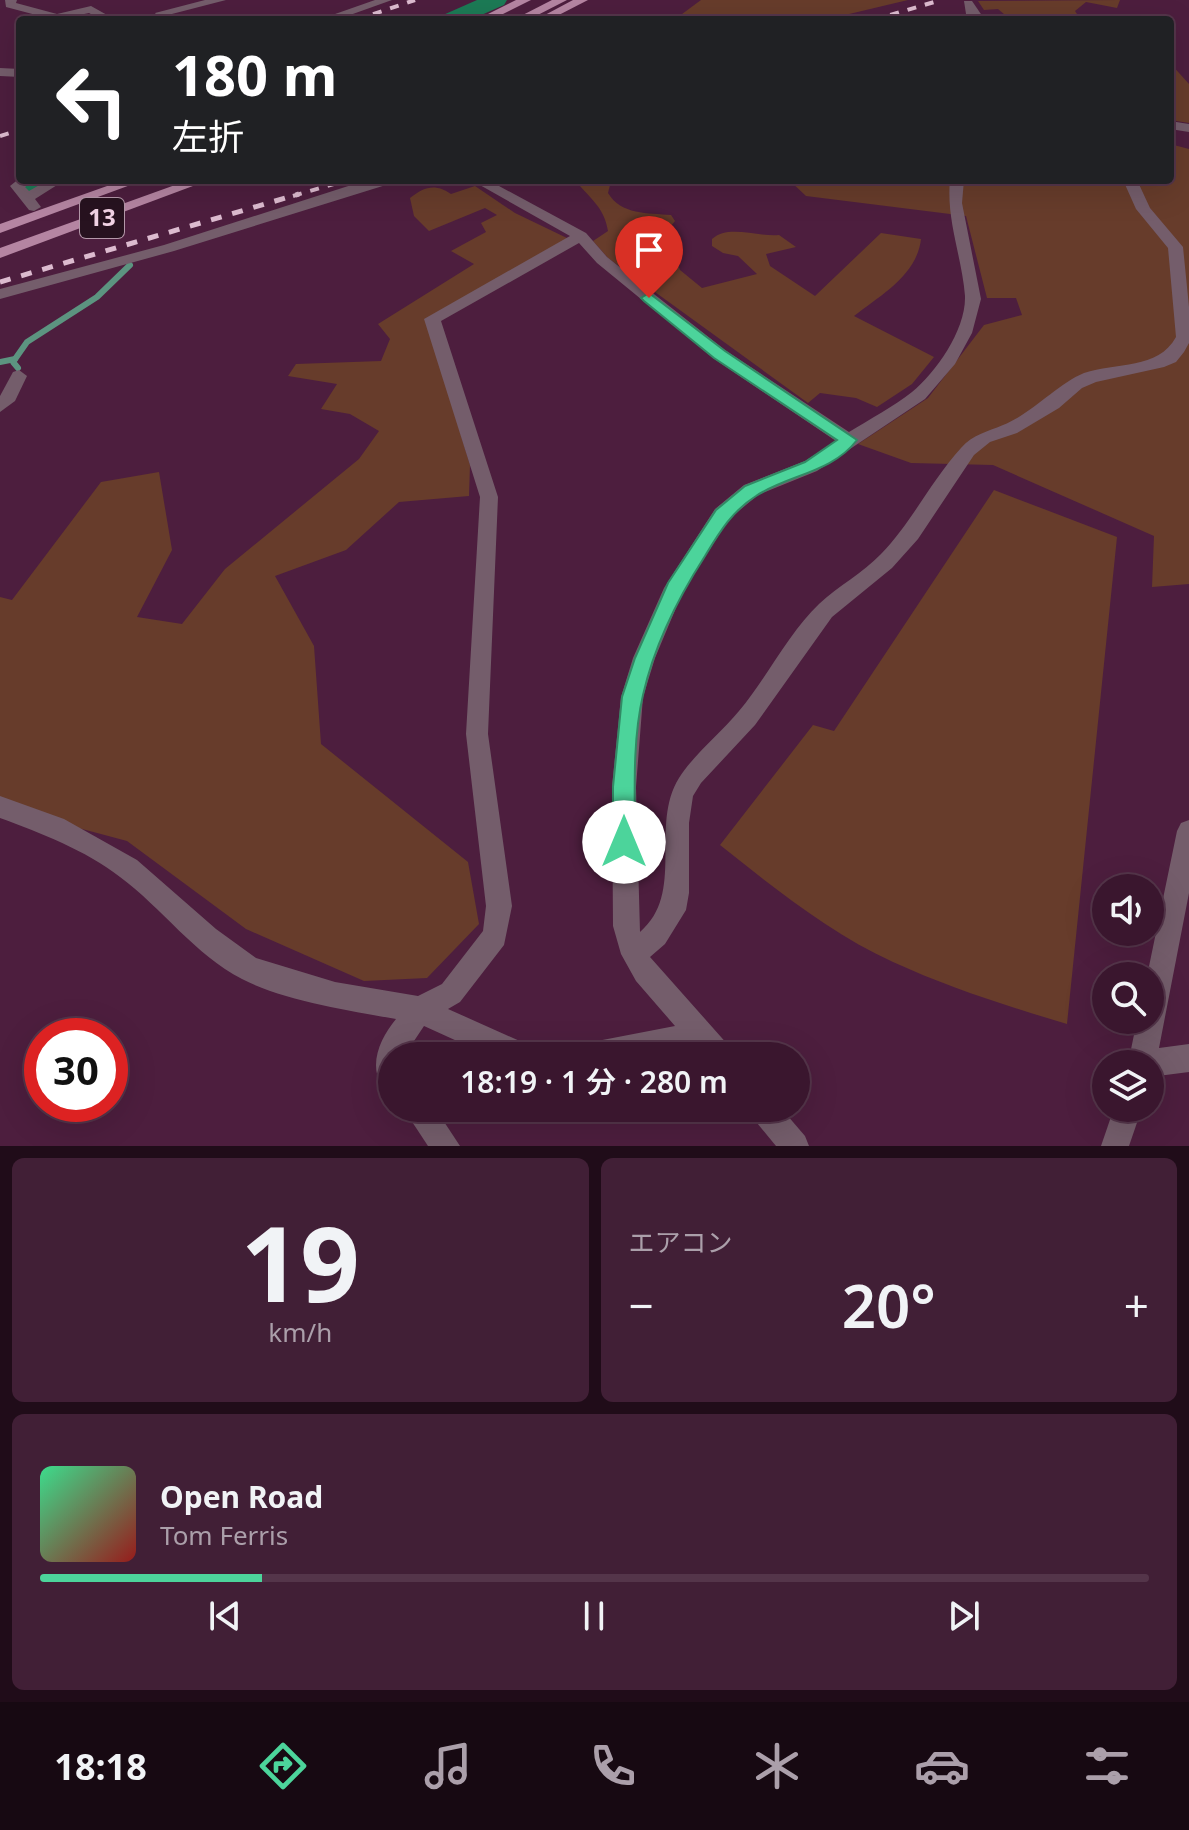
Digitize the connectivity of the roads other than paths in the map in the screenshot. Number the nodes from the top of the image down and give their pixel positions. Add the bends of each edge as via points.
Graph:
1 (11, 0) edge
2 (220, 0) edge
3 (386, 0) edge
4 (525, 0) edge
5 (540, 0) edge
6 (561, 0) edge
7 (582, 0) edge
8 (968, 3) dead end
9 (53, 16) edge
10 (61, 16) edge
11 (103, 16) edge
12 (163, 16) edge
13 (336, 16) edge
14 (491, 16) edge
15 (506, 16) edge
16 (527, 16) edge
17 (548, 16) edge
18 (974, 16) edge
19 (20, 184) edge
20 (53, 184) edge
21 (96, 184) edge
22 (126, 184) edge
23 (159, 184) edge
24 (191, 184) edge
25 (369, 184) edge
26 (485, 184) edge
27 (957, 184) edge
28 (1132, 184) edge
29 (30, 202) junction
30 (0, 218) edge
31 (0, 229) edge
32 (581, 236) junction
33 (0, 241) edge
34 (0, 253) edge
35 (0, 294) edge
36 (19, 376) dead end
37 (0, 406) edge
38 (848, 440) junction
39 (0, 807) edge
40 (1189, 831) edge
41 (634, 954) junction
42 (420, 1010) junction
43 (396, 1042) edge
44 (490, 1042) edge
45 (706, 1042) edge
46 (1147, 1050) edge
47 (1189, 1058) edge
48 (1164, 1061) edge
49 (428, 1122) edge
50 (775, 1122) edge
51 (1123, 1122) edge
52 (446, 1146) edge
53 (795, 1146) edge
54 (1115, 1146) edge

1 - 9 street via 10,5
2 - 12 street
3 - 13 street
4 - 14 main road
5 - 15 main road
6 - 16 main road
7 - 17 main road
8 - 18 street
10 - 11 street via 91,9
19 - 29 street
20 - 29 street
21 - 29 main road, 13
22 - 31 main road
23 - 33 main road
24 - 34 main road, 13
25 - 35 street via 169,248
26 - 32 street
27 - 38 street via 955,203 973,299 964,333 919,395
28 - 41 street via 1143,209 1175,247 1184,337 1176,352 1158,363 1076,384 1053,404 968,451 911,534 885,563 825,611 747,718 693,776 682,794 677,823 673,910
29 - 30 main road, 13
32 - 38 street via 602,260 719,354
32 - 42 street via 432,319 489,497 477,734 499,906 495,936 451,993
36 - 37 street
38 - 41 street via 811,466 751,490 722,514 674,588 644,658 632,697 624,787 624,898
39 - 42 street via 56,827 128,868 249,969 335,995
40 - 46 street
41 - 45 street
42 - 43 street
42 - 44 street
47 - 48 street
49 - 52 street
50 - 53 street
51 - 54 street

